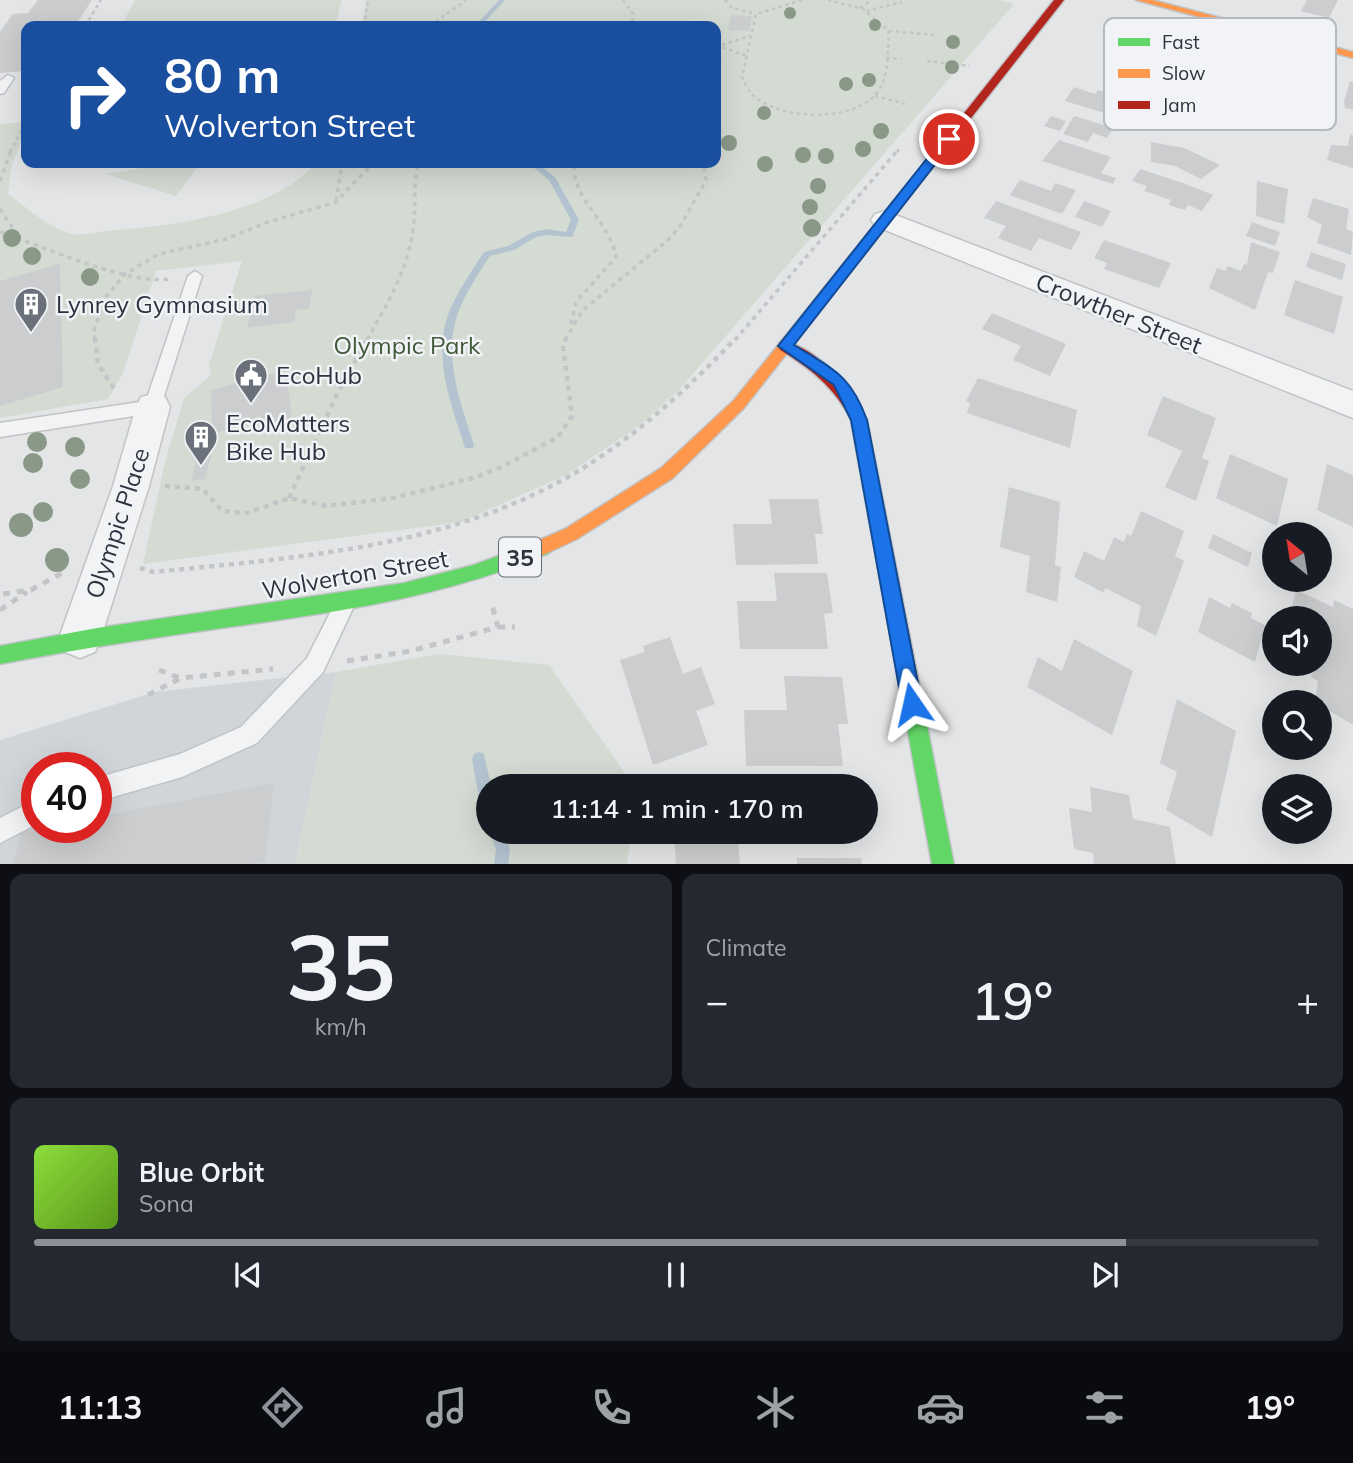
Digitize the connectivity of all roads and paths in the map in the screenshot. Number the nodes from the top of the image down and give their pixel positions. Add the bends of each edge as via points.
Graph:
1 (101, 0) edge
2 (368, 0) edge
3 (466, 0) edge
4 (623, 0) edge
5 (725, 0) edge
6 (802, 0) edge
7 (828, 0) edge
8 (895, 0) edge
9 (1059, 0) edge
10 (1141, 0) edge
11 (845, 1) edge
12 (869, 2) dead end
13 (860, 8) junction
14 (866, 11) junction
15 (756, 14) junction
16 (1210, 18) edge
17 (88, 21) edge
18 (364, 21) edge
19 (437, 21) edge
20 (632, 21) edge
21 (889, 31) junction
22 (751, 35) junction
23 (934, 35) dead end
24 (721, 44) edge
25 (721, 46) edge
26 (1336, 51) edge
27 (1353, 55) edge
28 (747, 57) junction
29 (886, 58) junction
30 (901, 59) dead end
31 (927, 61) dead end
32 (964, 65) dead end
33 (8, 78) dead end
34 (0, 90) edge
35 (875, 96) junction
36 (905, 104) dead end
37 (21, 132) edge
38 (906, 141) dead end
39 (341, 168) edge
40 (417, 168) edge
41 (574, 168) edge
42 (706, 168) edge
43 (0, 181) edge
44 (336, 202) dead end
45 (0, 209) edge
46 (884, 220) junction
47 (0, 232) edge
48 (20, 238) junction
49 (195, 276) joint
50 (570, 328) junction
51 (785, 346) junction
52 (1353, 405) edge
53 (153, 407) junction
54 (0, 430) edge
55 (152, 485) dead end
56 (289, 498) junction
57 (468, 522) junction
58 (470, 529) dead end
59 (136, 562) dead end
60 (71, 571) dead end
61 (31, 590) junction
62 (3, 594) dead end
63 (346, 603) junction
64 (0, 610) edge
65 (498, 627) dead end
66 (516, 627) dead end
67 (80, 638) junction
68 (0, 656) edge
69 (165, 672) dead end
70 (181, 678) dead end
71 (112, 785) edge
72 (21, 820) edge
73 (0, 831) edge
74 (943, 864) edge

1 - 17 path
2 - 18 path
3 - 19 path
4 - 20 path
5 - 15 path via 732,8
6 - 15 path
7 - 11 path
8 - 14 path via 902,2
9 - 46 main road, Wolverton Street / 35
10 - 16 main road
11 - 13 path
12 - 13 path
13 - 14 path
14 - 21 path
15 - 22 path
21 - 23 path
21 - 29 path
22 - 24 path
22 - 28 path
25 - 28 path
26 - 27 main road
28 - 35 path via 742,75 747,88 764,104 781,110 810,115 845,112
29 - 30 path
29 - 35 path
31 - 32 path
33 - 34 lane
35 - 36 path
37 - 43 path
38 - 57 path via 736,338 662,413 594,464
39 - 44 path
40 - 56 path via 406,269 336,396
41 - 50 path via 573,179 613,239 615,257 576,302
42 - 50 path via 706,182 681,225 617,279
45 - 48 path
46 - 51 main road, Wolverton Street / 35
46 - 52 street, Crowther Street
47 - 48 path
48 - 49 path via 153,281
49 - 53 lane
50 - 56 path via 563,346 572,416 558,437 502,467 393,498 326,506
51 - 63 main road, Wolverton Street / 35 via 739,404 667,473 583,527 482,572
51 - 74 main road via 839,381 859,420
53 - 54 lane
53 - 67 street, Olympic Place
55 - 56 path via 203,489 222,511 247,513
57 - 58 path
57 - 59 path via 380,545 294,558 153,572 144,571
60 - 61 path
61 - 62 path
61 - 64 path
63 - 67 main road, Wolverton Street / 35
63 - 71 lane via 315,665 249,735 182,765
65 - 66 path
67 - 68 main road, Wolverton Street / 35
69 - 70 path
72 - 73 lane

